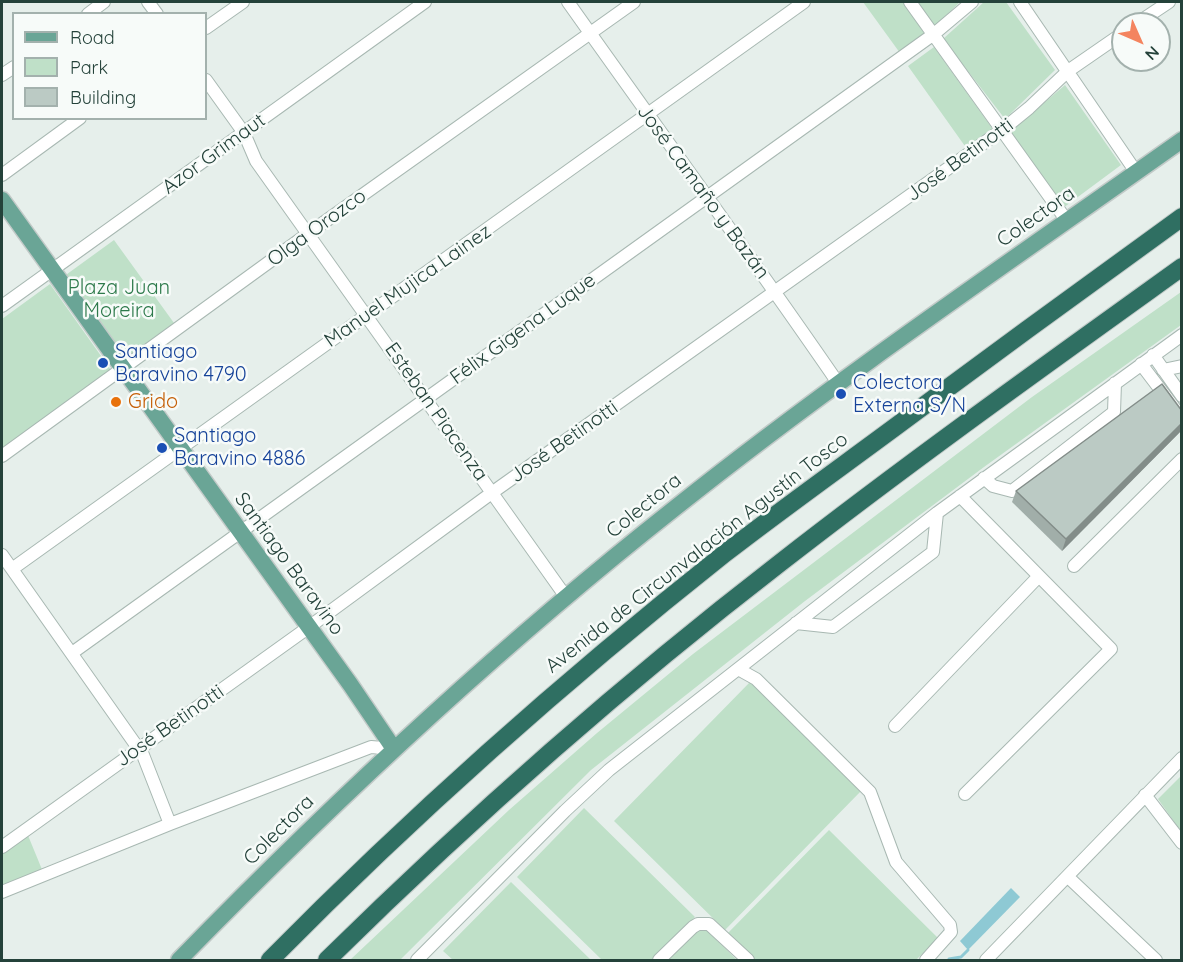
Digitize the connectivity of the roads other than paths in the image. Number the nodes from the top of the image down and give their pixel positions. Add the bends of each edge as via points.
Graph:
1 (104, 2) edge
2 (243, 2) edge
3 (425, 2) edge
4 (568, 2) edge
5 (634, 2) edge
6 (804, 2) edge
7 (910, 2) edge
8 (972, 2) edge
9 (1020, 2) edge
10 (1169, 2) edge
11 (91, 12) edge
12 (1154, 12) edge
13 (207, 27) edge
14 (590, 33) junction
15 (934, 34) junction
16 (1111, 41) edge
17 (1068, 71) junction
18 (207, 81) edge
19 (647, 116) junction
20 (77, 120) edge
21 (1002, 130) junction
22 (244, 133) junction
23 (1182, 140) edge
24 (1136, 172) junction
25 (2, 176) edge
26 (706, 196) junction
27 (2, 200) edge
28 (1182, 216) edge
29 (1067, 221) junction
30 (309, 233) junction
31 (1182, 267) edge
32 (52, 270) junction
33 (775, 291) junction
34 (2, 306) edge
35 (368, 315) junction
36 (1182, 335) edge
37 (1153, 355) junction
38 (1141, 364) junction
39 (1182, 366) edge
40 (122, 369) junction
41 (1163, 369) junction
42 (838, 383) junction
43 (1115, 383) junction
44 (1182, 396) edge
45 (426, 398) junction
46 (1182, 418) edge
47 (179, 448) junction
48 (2, 456) edge
49 (1182, 459) edge
50 (984, 478) junction
51 (493, 492) junction
52 (960, 496) junction
53 (937, 513) junction
54 (240, 533) junction
55 (2, 555) edge
56 (1074, 566) dead end
57 (12, 569) junction
58 (1039, 576) junction
59 (566, 597) junction
60 (796, 623) junction
61 (309, 627) junction
62 (72, 653) junction
63 (738, 669) junction
64 (895, 726) dead end
65 (138, 748) junction
66 (394, 749) junction
67 (1182, 758) edge
68 (965, 794) dead end
69 (1145, 795) junction
70 (170, 824) junction
71 (1180, 839) edge
72 (2, 847) edge
73 (1068, 877) junction
74 (2, 892) edge
75 (179, 960) edge
76 (270, 960) edge
77 (327, 960) edge
78 (417, 960) edge
79 (659, 960) edge
80 (748, 960) edge
81 (926, 960) edge
82 (986, 960) edge
83 (1156, 960) edge

1 - 11 street
2 - 13 street
3 - 22 street, Azor Grimaut
4 - 14 street, José Camaño y Bazán
5 - 14 street, Olga Orozco
6 - 19 street, Manuel Mujica Lainez
7 - 15 street
8 - 15 street, Félix Gigena Luque
9 - 17 street
10 - 12 street
14 - 19 street, José Camaño y Bazán
14 - 30 street, Olga Orozco
15 - 21 street
15 - 26 street, Félix Gigena Luque
16 - 17 street, José Betinotti
17 - 21 street, José Betinotti
17 - 24 street
18 - 22 street, Esteban Piacenza
19 - 26 street, José Camaño y Bazán
19 - 35 street, Manuel Mujica Lainez
20 - 25 street
21 - 29 street
21 - 33 street, José Betinotti
22 - 30 street, Esteban Piacenza via 256,161
22 - 32 street, Azor Grimaut
23 - 24 main road, Colectora
24 - 29 main road, Colectora
26 - 33 street, José Camaño y Bazán
26 - 45 street, Félix Gigena Luque
27 - 32 main road, Santiago Baravino
28 - 76 highway, Avenida de Circunvalación Agustín Tosco via 817,484 680,590 435,801
29 - 42 main road, Colectora
30 - 35 street, Esteban Piacenza
30 - 40 street, Olga Orozco
31 - 77 highway via 832,523 700,627 475,820
32 - 34 street, Azor Grimaut
32 - 40 main road, Santiago Baravino
33 - 42 street, José Camaño y Bazán
33 - 51 street, José Betinotti
35 - 45 street, Esteban Piacenza
35 - 47 street, Manuel Mujica Lainez
36 - 37 street
37 - 38 street
37 - 41 street
38 - 43 street
38 - 46 street
39 - 41 street
40 - 47 main road, Santiago Baravino
40 - 48 street, Olga Orozco
41 - 44 street
42 - 59 main road, Colectora via 674,508
43 - 50 street
43 - 50 street via 1114,412 1012,491 993,486
45 - 51 street, Esteban Piacenza
45 - 54 street, Félix Gigena Luque
47 - 54 main road, Santiago Baravino
47 - 57 street, Manuel Mujica Lainez
49 - 56 street
50 - 52 street
51 - 59 street, Esteban Piacenza
51 - 61 street, José Betinotti
52 - 53 street
52 - 58 street
53 - 60 street
53 - 60 street via 933,552 833,627
54 - 61 main road, Santiago Baravino
54 - 62 street, Félix Gigena Luque
55 - 57 street
57 - 62 street
58 - 64 street
58 - 68 street via 1111,649
59 - 66 main road, Colectora
60 - 63 street
61 - 65 street, José Betinotti
61 - 66 main road, Santiago Baravino
62 - 65 street
63 - 78 street via 586,791
63 - 81 street via 756,679 870,792 896,862 950,925 951,932
65 - 70 street
65 - 72 street, José Betinotti
66 - 70 street via 371,747
66 - 75 main road, Colectora
67 - 69 street
69 - 71 street
69 - 73 street
70 - 74 street
73 - 82 street
73 - 83 street
79 - 80 street via 699,924 710,924

